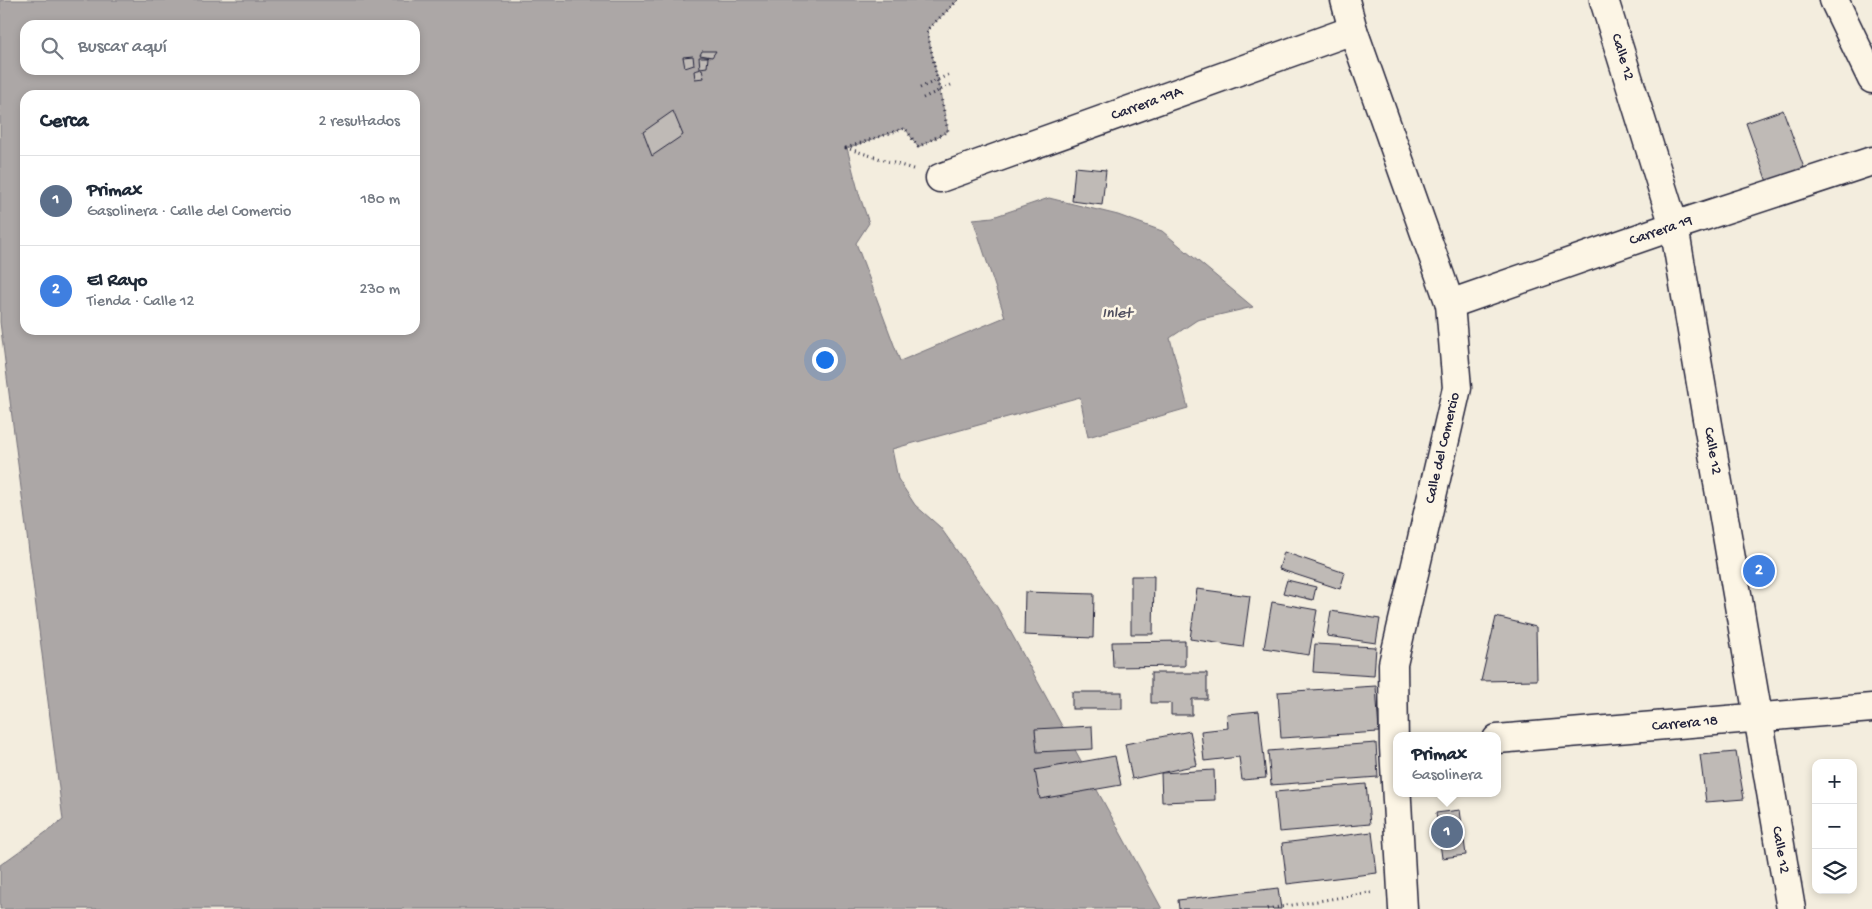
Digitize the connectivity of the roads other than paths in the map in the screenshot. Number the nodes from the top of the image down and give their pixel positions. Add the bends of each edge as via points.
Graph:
1 (1345, 0) edge
2 (1604, 0) edge
3 (1834, 0) edge
4 (1354, 30) junction
5 (1872, 80) edge
6 (1872, 161) edge
7 (940, 178) road end
8 (1674, 226) junction
9 (1450, 304) junction
10 (1872, 708) edge
11 (1758, 718) junction
12 (1395, 732) edge
13 (1501, 739) edge
14 (1398, 797) edge
15 (1403, 898) edge
16 (1791, 909) edge

1 - 4 street, Calle del Comercio
2 - 8 street, Calle 12
3 - 5 street
4 - 7 street, Carrera 19A
4 - 9 street, Calle del Comercio
6 - 8 street, Carrera 19
8 - 9 street, Carrera 19
8 - 11 street, Calle 12
9 - 12 street, Calle del Comercio via 1458,388 1393,664
10 - 11 street, Carrera 18
11 - 13 street, Carrera 18
11 - 16 street, Calle 12
14 - 15 street, Calle del Comercio

